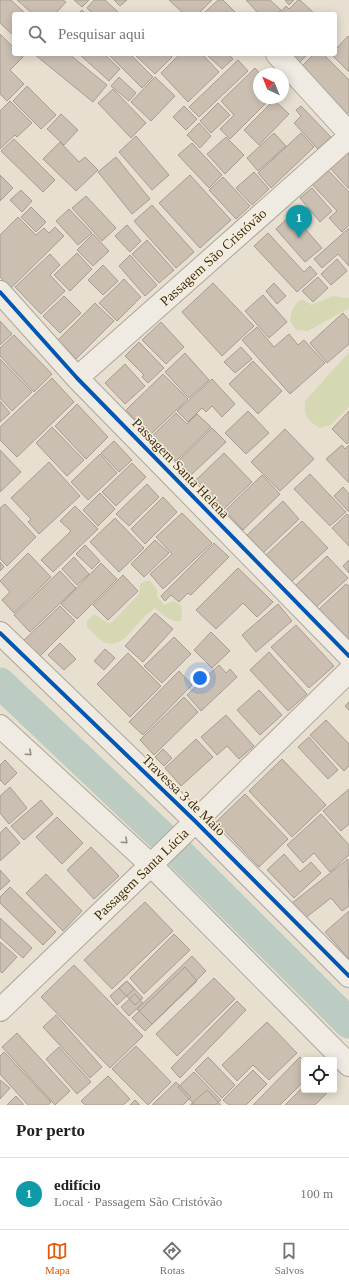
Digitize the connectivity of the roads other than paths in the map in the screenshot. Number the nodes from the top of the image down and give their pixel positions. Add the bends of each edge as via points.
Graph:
1 (279, 56) edge
2 (349, 133) edge
3 (349, 137) edge
4 (0, 292) edge
5 (78, 378) junction
6 (0, 633) edge
7 (349, 656) edge
8 (349, 671) edge
9 (0, 726) edge
10 (193, 824) junction
11 (153, 863) junction
12 (349, 976) edge
13 (0, 1010) edge
14 (349, 1065) edge

1 - 2 street
3 - 5 street, Passagem São Cristóvão
4 - 5 street, Passagem Santa Helena
5 - 7 street, Passagem Santa Helena
6 - 10 street, Travessa 3 de Maio
8 - 10 street, Passagem Santa Lúcia
9 -> 11 street
10 - 11 street, Passagem Santa Lúcia
10 - 12 street, Travessa 3 de Maio
11 - 13 street, Passagem Santa Lúcia
11 - 14 street

